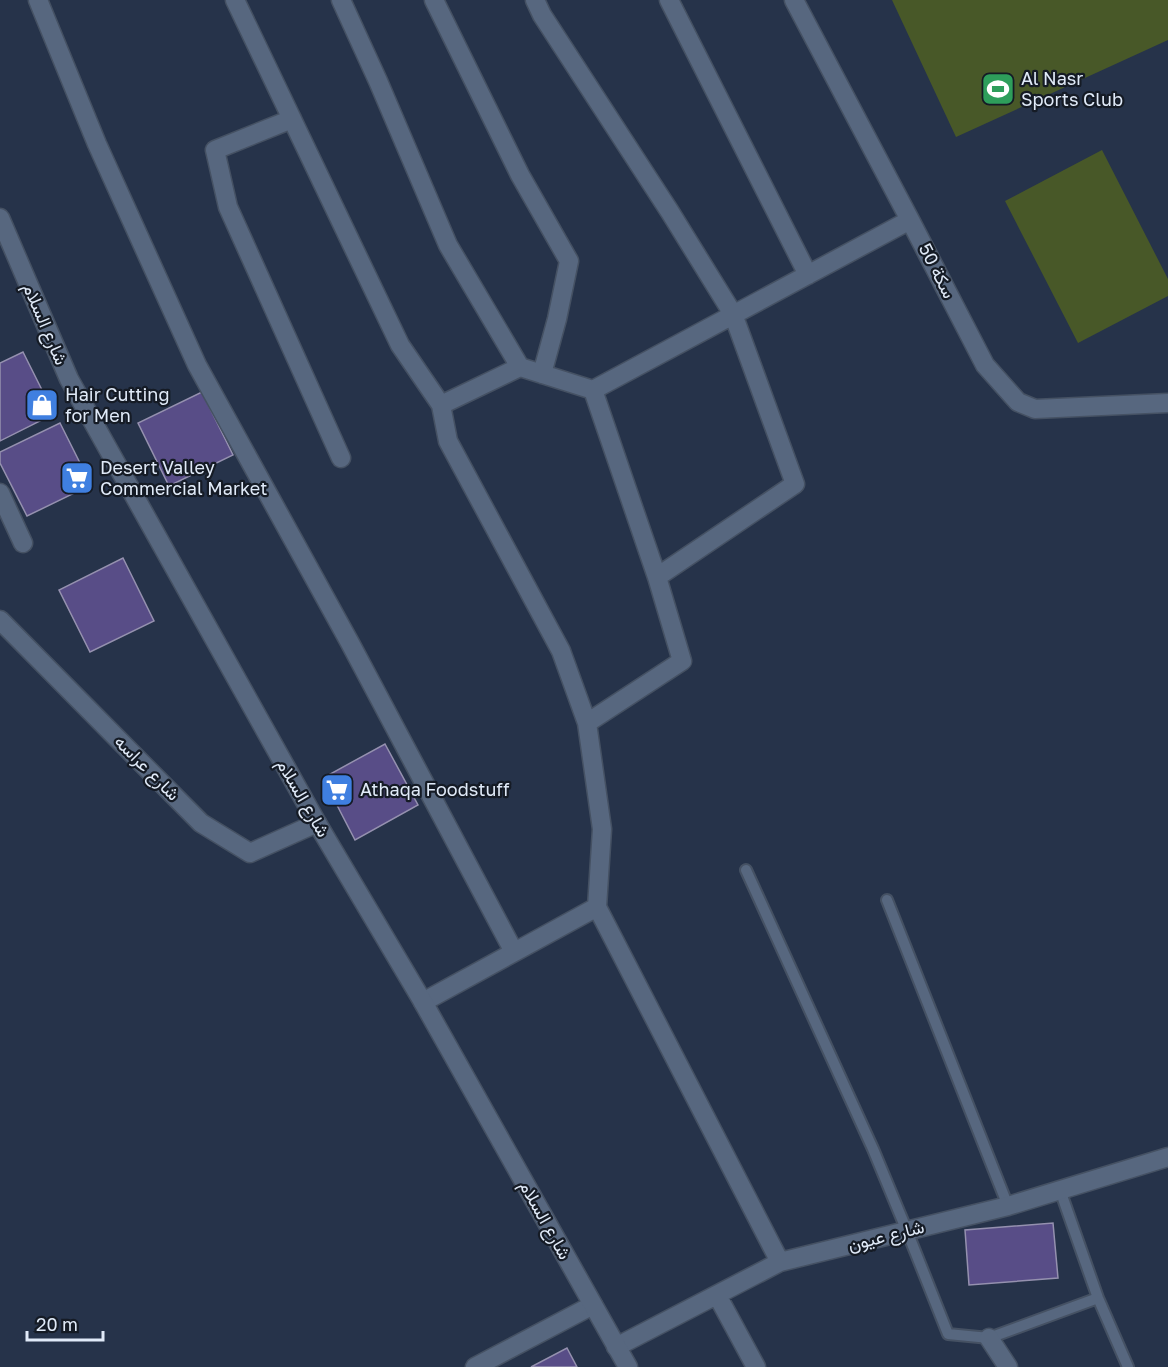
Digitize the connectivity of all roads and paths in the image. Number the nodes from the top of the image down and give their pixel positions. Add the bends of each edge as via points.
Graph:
1 (38, 0) edge
2 (236, 0) edge
3 (341, 0) edge
4 (434, 0) edge
5 (535, 0) edge
6 (669, 0) edge
7 (794, 0) edge
8 (292, 119) junction
9 (0, 218) edge
10 (910, 220) junction
11 (808, 275) junction
12 (733, 315) junction
13 (520, 368) junction
14 (542, 374) junction
15 (593, 390) junction
16 (1168, 403) edge
17 (441, 405) junction
18 (341, 459) dead end
19 (0, 493) edge
20 (23, 543) dead end
21 (657, 577) junction
22 (0, 620) edge
23 (587, 723) junction
24 (317, 823) junction
25 (746, 870) dead end
26 (887, 900) dead end
27 (597, 907) junction
28 (514, 952) junction
29 (423, 1002) junction
30 (1168, 1157) edge
31 (1060, 1190) junction
32 (1008, 1206) junction
33 (907, 1231) junction
34 (780, 1262) junction
35 (717, 1295) junction
36 (1098, 1298) junction
37 (593, 1305) junction
38 (989, 1338) junction
39 (616, 1347) junction
40 (475, 1367) edge
41 (628, 1367) edge
42 (756, 1367) edge
43 (1008, 1367) edge
44 (1128, 1367) edge

1 - 28 street via 97,144 197,365
2 - 8 street
3 - 13 street via 448,245
4 - 14 street via 520,175 569,261
5 - 12 street
6 - 11 street
7 - 10 street, سكة 50
8 - 17 street via 400,345
8 - 18 street via 215,150 228,207
9 - 24 street, شارع السلام via 69,379
10 - 11 street
10 - 16 street, سكة 50 via 985,365 1018,402 1035,409
11 - 12 street
12 - 15 street
12 - 21 street via 795,484
13 - 14 street
13 - 17 street
14 - 15 street
15 - 21 street
17 - 23 street via 448,441 561,651
19 - 20 street
21 - 23 street via 682,661
22 - 24 street, شارع عراسه via 201,823 250,853
23 - 27 street via 602,830
24 - 29 street, شارع السلام
25 - 33 lane
26 - 32 lane
27 - 28 street
27 - 34 street
28 - 29 street
29 - 37 street, شارع السلام
30 - 31 street, شارع عيون
31 - 32 street, شارع عيون
31 - 36 lane
32 - 33 street, شارع عيون
33 - 34 street, شارع عيون
33 - 38 lane via 948,1334
34 - 35 street, شارع عيون
35 - 39 street, شارع عيون
35 - 42 street
36 - 38 lane
36 - 44 lane
37 - 39 street, شارع السلام
37 - 40 street
38 - 43 street
39 - 41 street, شارع السلام

